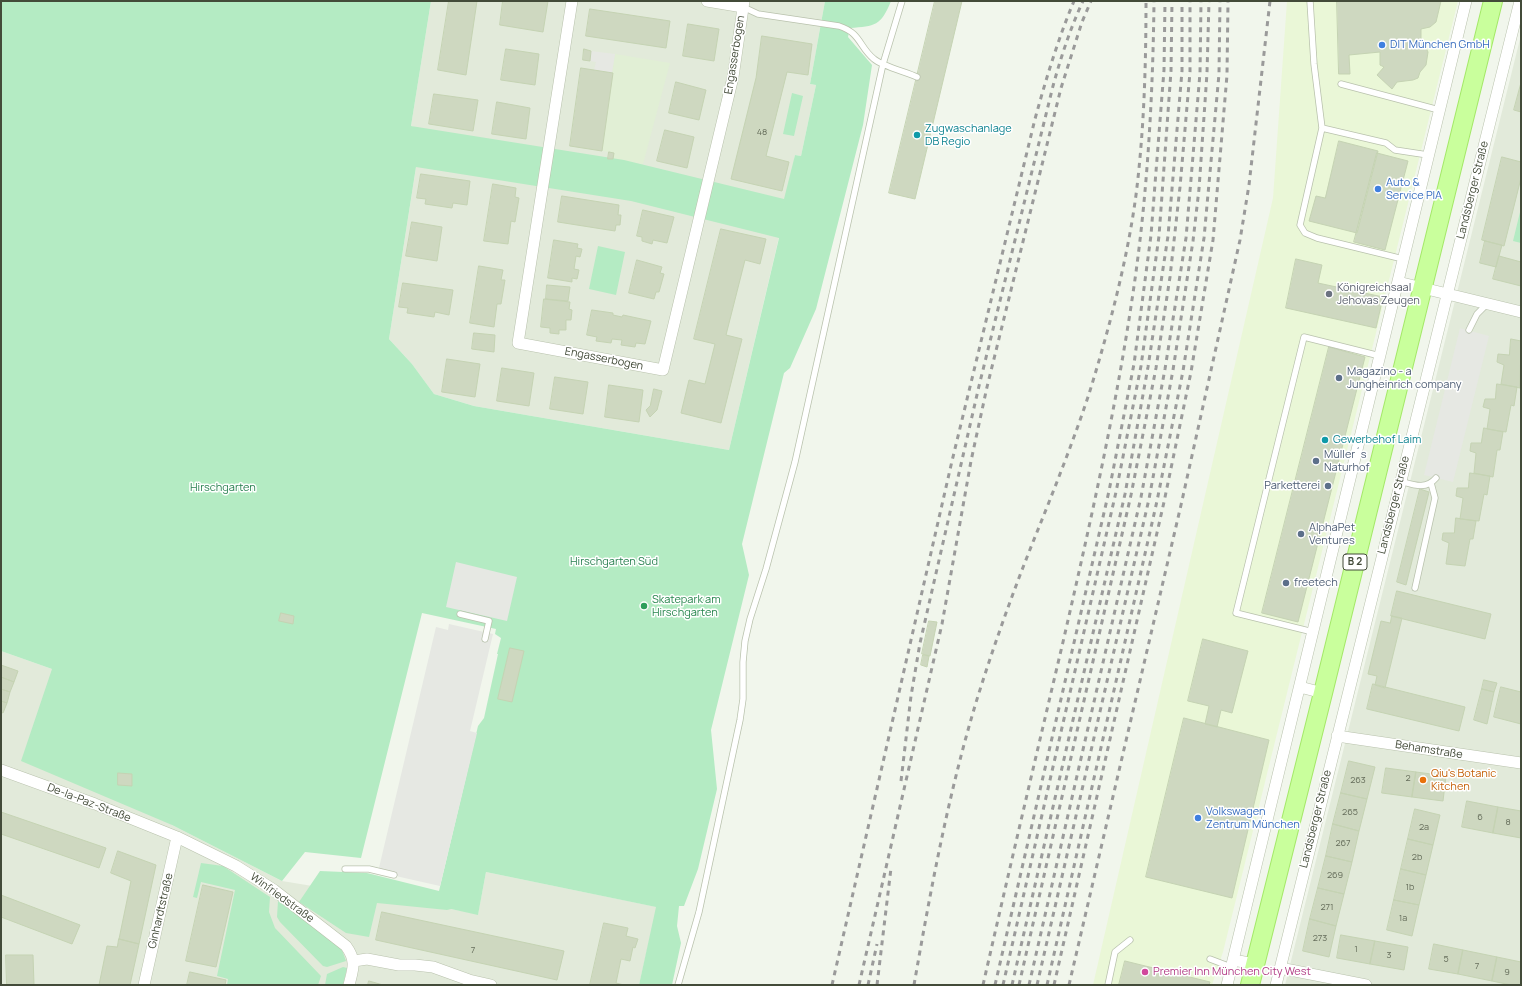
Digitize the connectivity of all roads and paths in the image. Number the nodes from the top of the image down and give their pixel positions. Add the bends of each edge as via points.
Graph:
1 (572, 1) edge
2 (707, 1) edge
3 (902, 1) edge
4 (1310, 1) edge
5 (1466, 1) edge
6 (1493, 1) edge
7 (1520, 1) edge
8 (743, 4) edge
9 (883, 64) junction
10 (917, 77) dead end
11 (1341, 84) dead end
12 (1439, 110) junction
13 (1322, 128) junction
14 (1428, 155) junction
15 (1403, 259) junction
16 (1398, 282) junction
17 (1423, 288) junction
18 (1447, 294) junction
19 (1487, 304) junction
20 (1521, 312) edge
21 (1469, 330) dead end
22 (1380, 356) junction
23 (1436, 478) dead end
24 (1400, 481) junction
25 (1431, 483) junction
26 (1415, 588) dead end
27 (460, 614) dead end
28 (1313, 632) junction
29 (485, 639) dead end
30 (1300, 687) junction
31 (1323, 693) junction
32 (1337, 736) junction
33 (1521, 763) edge
34 (1, 770) edge
35 (177, 838) junction
36 (345, 868) dead end
37 (394, 876) dead end
38 (1130, 940) dead end
39 (1210, 960) dead end
40 (354, 961) junction
41 (1232, 963) junction
42 (1255, 964) junction
43 (1280, 968) junction
44 (144, 985) edge
45 (349, 985) edge
46 (491, 985) edge
47 (678, 985) edge
48 (1108, 985) edge
49 (1227, 985) edge
50 (1250, 985) edge
51 (1276, 985) edge
52 (1366, 985) edge

1 - 8 street, Engasserbogen via 518,343 663,370 733,77
2 - 8 street
3 - 9 lane
4 - 13 lane
5 - 12 street
6 - 17 main road, B 2
7 - 18 street, Landsberger Straße
8 - 9 lane via 758,14 847,29 874,59
9 - 10 lane
9 - 47 lane via 795,462 750,619 745,648 740,720 699,912
11 - 12 lane
12 - 14 street
13 - 14 lane via 1386,143 1395,150
13 - 15 lane via 1300,225 1305,233 1317,238
14 - 15 street
15 - 16 street
16 - 17 street
16 - 22 street
17 - 18 street
17 - 31 main road, B 2
18 - 19 street
18 - 24 street, Landsberger Straße
19 - 20 street
19 - 21 lane via 1477,314
22 - 28 street
22 - 28 lane via 1304,337 1236,613
23 - 25 lane
24 - 25 lane via 1418,486
24 - 32 street, Landsberger Straße
25 - 26 lane via 1435,498
27 - 29 lane via 489,621
28 - 30 street
30 - 31 street
30 - 41 street
31 - 42 main road, B 2
32 - 33 street, Behamstraße
32 - 43 street, Landsberger Straße
34 - 35 street, De-la-Paz-Straße via 95,804
35 - 40 street, Winfriedstraße via 236,866 274,890 346,946
35 - 44 street, Ginhardtstraße
36 - 37 lane via 369,869
38 - 48 lane via 1115,952
39 - 41 lane
40 - 45 street
40 - 46 street via 367,959 399,965 416,965
41 - 42 street
41 - 49 street
42 - 50 main road, B 2
43 - 51 street, Landsberger Straße
43 - 52 street

